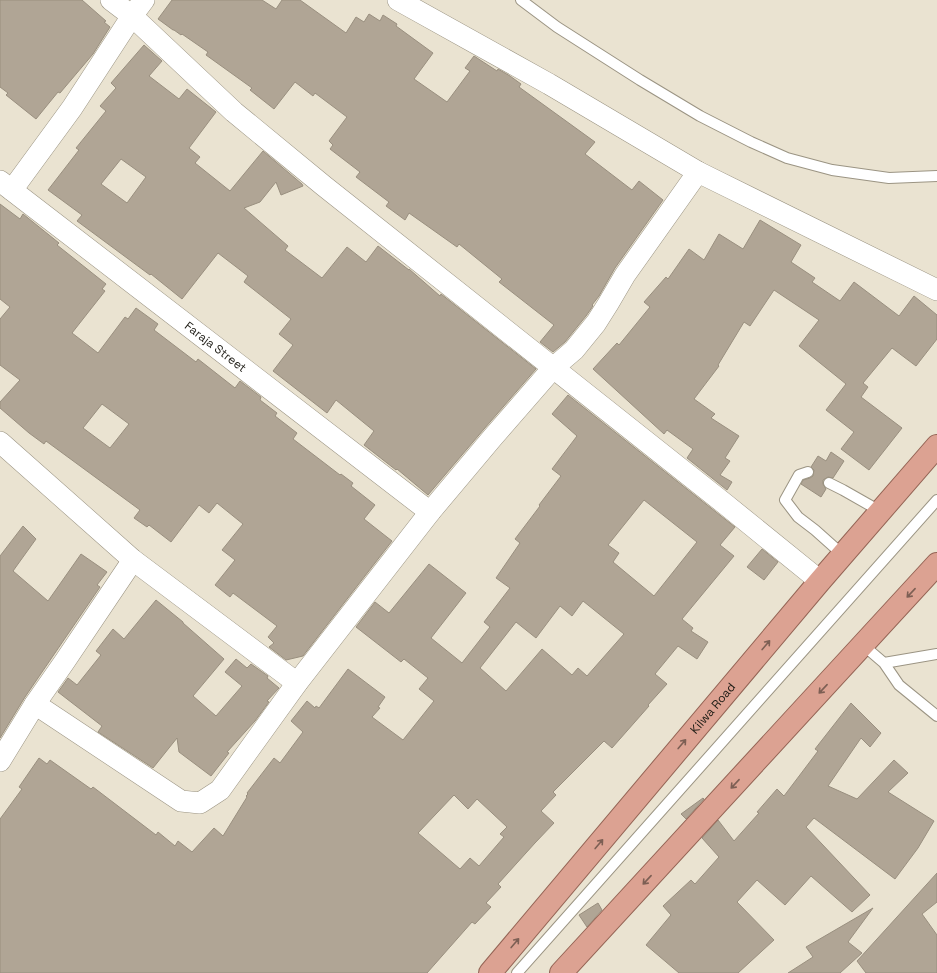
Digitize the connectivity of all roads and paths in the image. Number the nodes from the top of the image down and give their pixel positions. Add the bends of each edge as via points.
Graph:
1 (111, 0) edge
2 (398, 0) edge
3 (521, 0) edge
4 (138, 8) edge
5 (698, 172) junction
6 (937, 176) edge
7 (6, 185) edge
8 (937, 290) edge
9 (553, 368) junction
10 (0, 442) edge
11 (937, 446) edge
12 (808, 472) dead end
13 (829, 483) dead end
14 (937, 500) edge
15 (880, 511) junction
16 (430, 512) junction
17 (843, 555) junction
18 (133, 560) junction
19 (937, 564) edge
20 (820, 581) junction
21 (863, 645) junction
22 (937, 654) edge
23 (884, 663) junction
24 (297, 683) junction
25 (35, 704) junction
26 (937, 716) edge
27 (0, 761) edge
28 (490, 973) edge
29 (517, 973) edge
30 (561, 973) edge

1 - 4 street
2 - 5 street via 549,84
3 - 6 lane via 557,27 700,116 787,158 832,170 889,178
4 - 7 street via 72,108
4 - 9 street via 234,112
5 - 8 street
5 - 9 street via 624,275 596,323 574,350
7 - 16 street, Faraja Street
9 - 16 street
9 - 20 street
10 - 18 street
11 - 15 highway, Kilwa Road
12 - 17 lane via 799,475 785,500 798,517
13 - 15 lane
14 - 29 lane
15 - 17 highway, Kilwa Road
16 - 24 street
17 - 20 highway, Kilwa Road
18 - 24 street
18 - 25 street
19 -> 21 highway
28 -> 20 highway, Kilwa Road
21 - 23 lane
21 -> 30 highway
22 - 23 lane
23 - 26 lane via 899,685
24 - 25 street via 220,790 200,803 181,801
25 - 27 street

